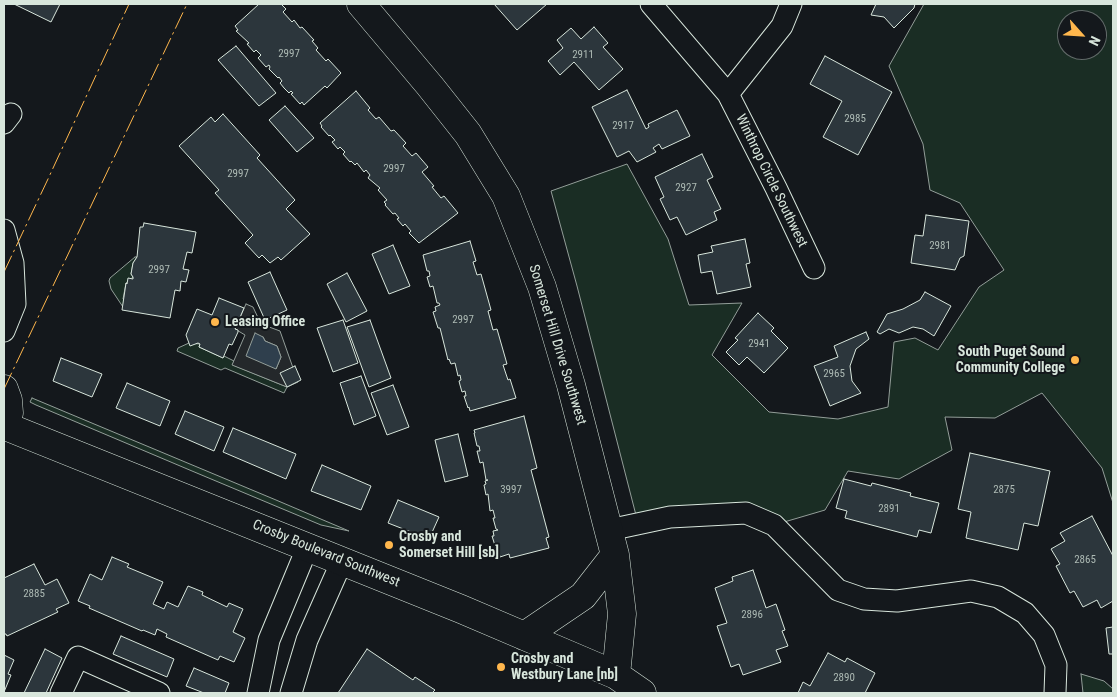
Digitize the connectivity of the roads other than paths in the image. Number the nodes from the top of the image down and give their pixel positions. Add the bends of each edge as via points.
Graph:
1 (651, 4) edge
2 (791, 4) edge
3 (368, 6) edge
4 (728, 94) junction
5 (4, 230) edge
6 (814, 268) dead end
7 (4, 330) edge
8 (4, 389) edge
9 (4, 426) edge
10 (612, 543) junction
11 (308, 546) junction
12 (342, 560) junction
13 (524, 636) junction
14 (616, 676) junction
15 (61, 693) edge
16 (159, 693) edge
17 (258, 693) edge
18 (291, 693) edge
19 (642, 693) edge
20 (1056, 693) edge

1 - 4 street, Winthrop Circle Southwest
2 - 4 street via 782,26
3 - 10 street, Somerset Hill Drive Southwest via 468,134 506,196 542,287
4 - 6 street, Winthrop Circle Southwest
5 - 7 street via 13,263 15,304
8 - 9 street via 9,413
9 - 11 street, Crosby Boulevard Southwest
10 - 13 street via 583,596
10 - 14 street, Somerset Hill Drive Southwest via 622,614
10 - 20 street via 670,517 746,513 774,525 838,590 864,600 896,601 971,591 998,597 1025,613 1044,635 1056,665
11 - 12 street, Crosby Boulevard Southwest
11 - 17 street via 269,640
12 - 13 street, Crosby Boulevard Southwest
12 - 18 street via 307,640
13 - 14 street, Crosby Boulevard Southwest
14 - 19 street, Crosby Boulevard Southwest
15 - 16 street via 78,657

